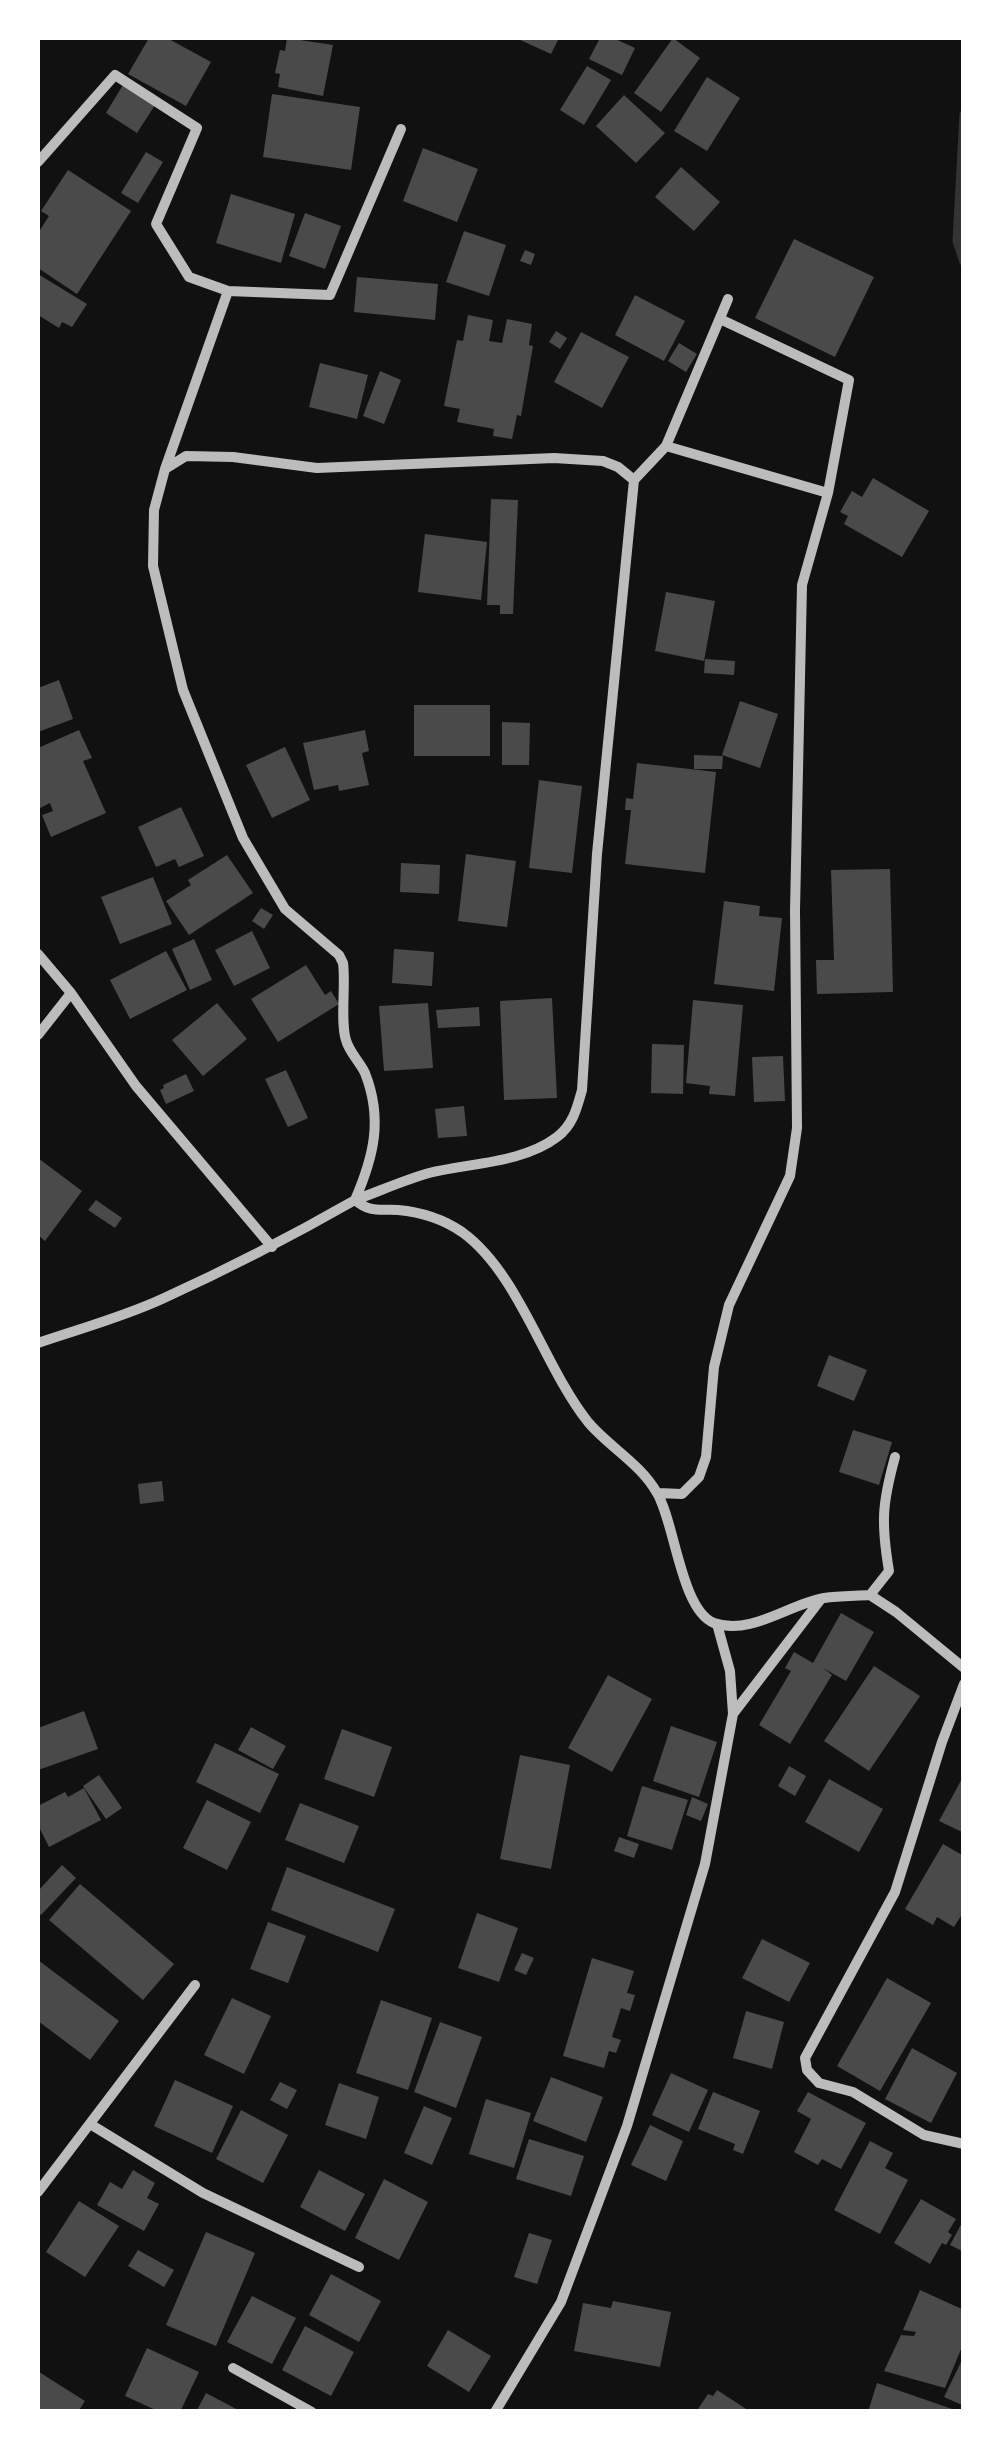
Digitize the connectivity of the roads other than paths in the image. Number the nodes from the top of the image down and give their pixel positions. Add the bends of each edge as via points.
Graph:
1 (401, 129) dead end
2 (38, 162) edge
3 (228, 291) junction
4 (728, 298) dead end
5 (720, 319) junction
6 (666, 446) junction
7 (165, 469) junction
8 (634, 480) junction
9 (828, 492) junction
10 (38, 954) edge
11 (71, 993) junction
12 (38, 1034) edge
13 (355, 1200) junction
14 (272, 1247) junction
15 (38, 1343) edge
16 (896, 1457) dead end
17 (658, 1493) junction
18 (870, 1594) junction
19 (822, 1598) junction
20 (717, 1624) junction
21 (964, 1668) edge
22 (964, 1684) edge
23 (733, 1714) junction
24 (195, 1985) dead end
25 (90, 2124) junction
26 (964, 2144) edge
27 (38, 2192) edge
28 (359, 2267) dead end
29 (233, 2368) dead end
30 (312, 2412) edge
31 (495, 2412) edge

1 - 3 street via 330,295
2 - 3 street via 114,74 197,128 156,224 188,277
3 - 7 street
4 - 5 street
5 - 6 street
5 - 9 street via 849,380
6 - 8 street
6 - 9 street
7 - 8 street via 186,456 317,468 554,458 603,461
7 - 13 street via 154,510 153,566 183,690 243,838 285,908 343,963 345,1039 365,1072 376,1116 377,1139
8 - 13 street via 576,1115 542,1146 422,1175
9 - 17 street via 802,585 794,910 797,1128 790,1176 730,1305 699,1477 682,1494
10 - 11 street
11 - 12 street
11 - 14 street via 136,1086
13 - 14 street
13 - 17 street via 368,1210 446,1222 486,1254 588,1422
14 - 15 street via 160,1300
16 - 18 street via 882,1502 890,1571
17 - 20 street via 690,1593 701,1614
18 - 19 street
18 - 21 street
19 - 20 street via 741,1626
19 - 23 street
20 - 23 street
22 - 26 street via 895,1892 805,2058 819,2083 853,2092 924,2135
23 - 31 street via 704,1864 627,2126 560,2302
24 - 25 street
25 - 27 street
25 - 28 street via 204,2193
29 - 30 street

